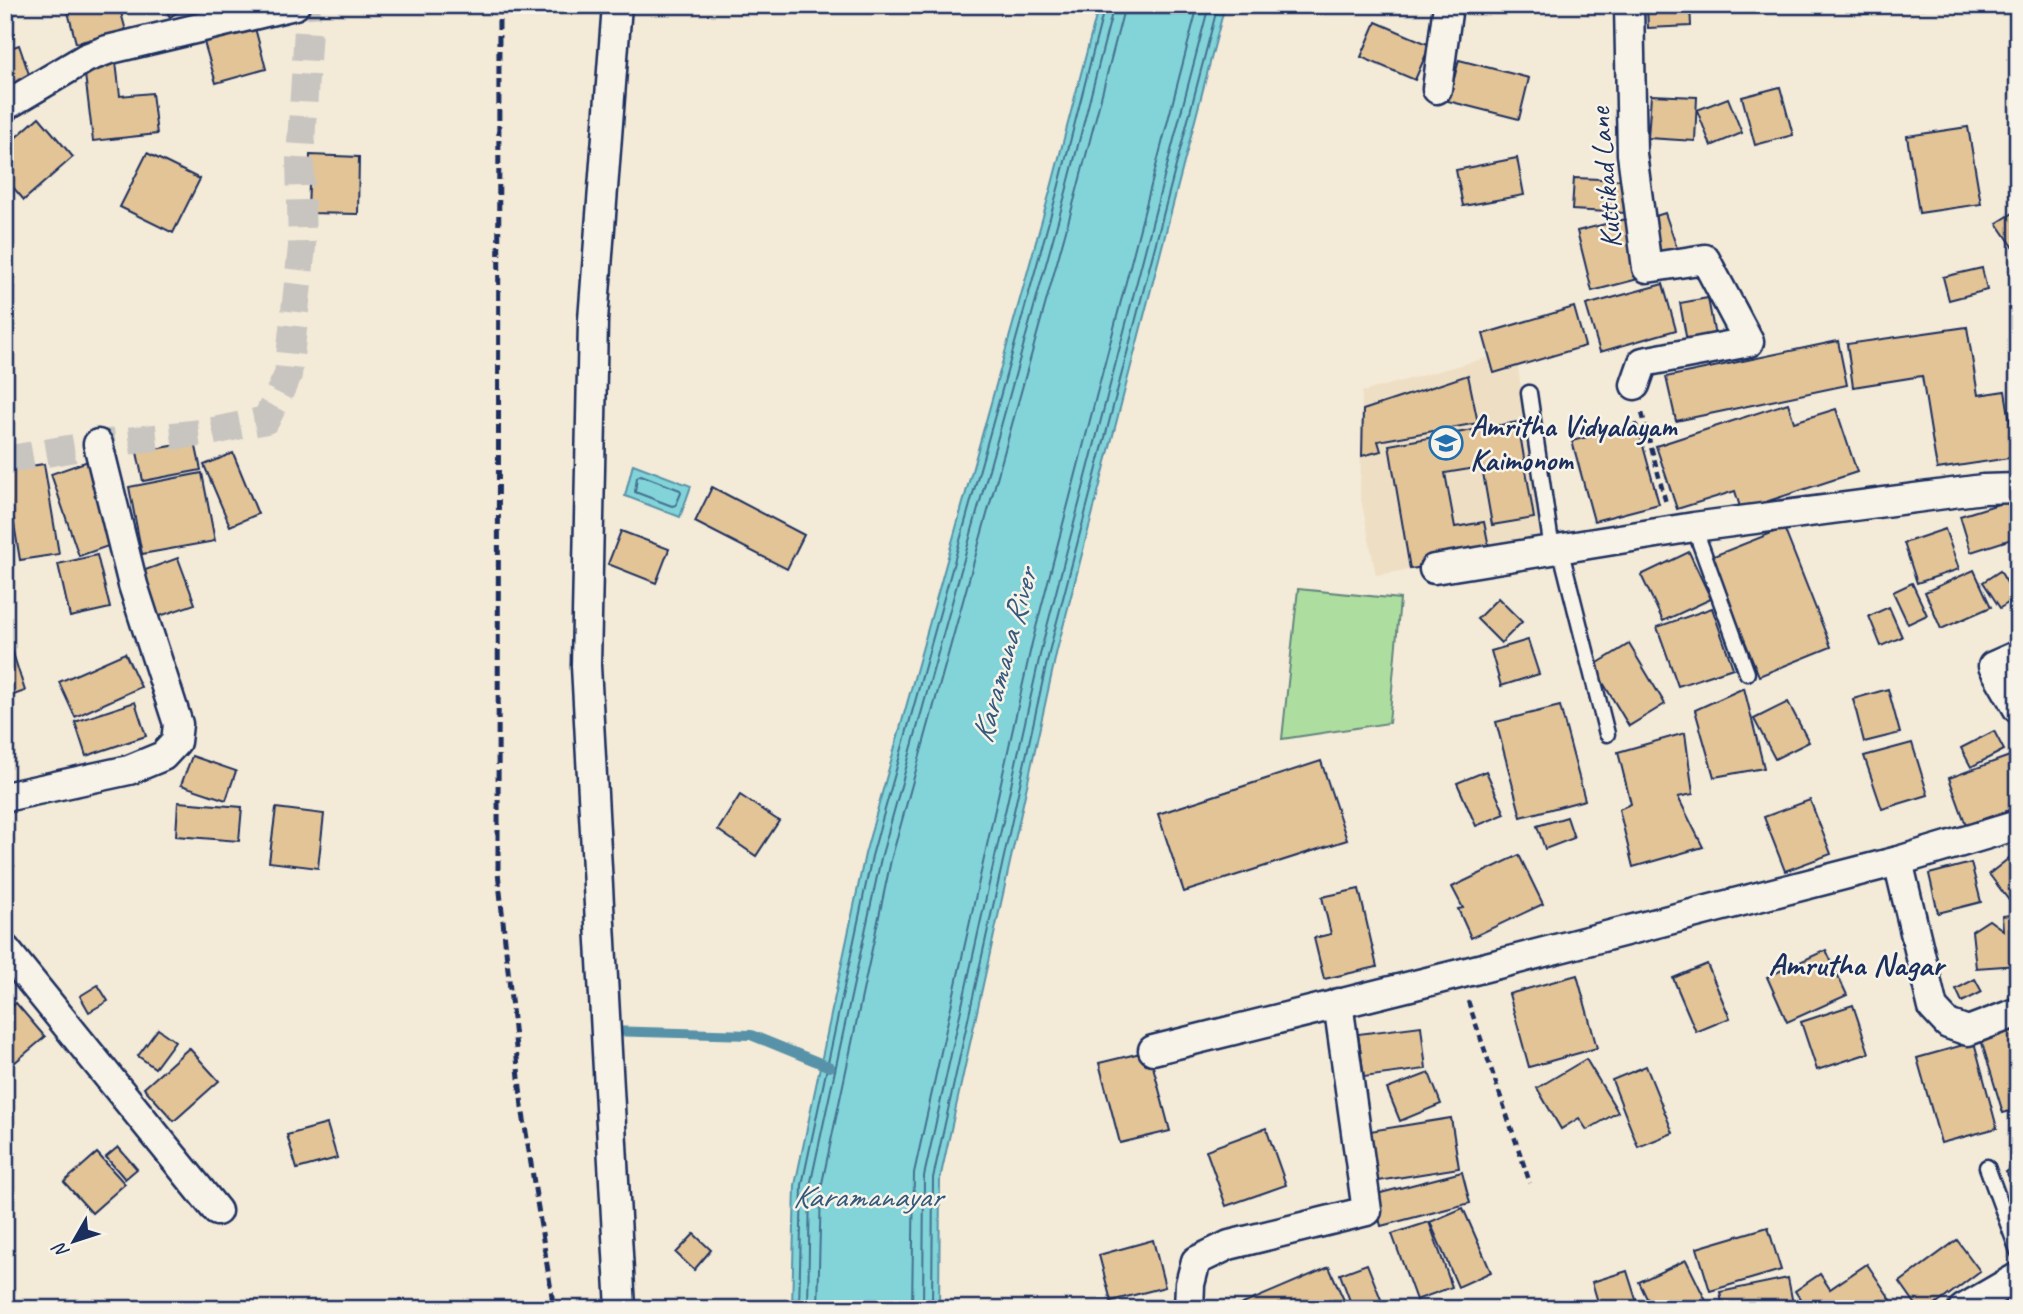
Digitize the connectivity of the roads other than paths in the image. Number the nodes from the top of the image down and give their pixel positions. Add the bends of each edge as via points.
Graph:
1 (295, 5) edge
2 (617, 5) edge
3 (1448, 5) edge
4 (1629, 5) edge
5 (1437, 89) dead end
6 (5, 106) edge
7 (1635, 386) road end
8 (1529, 393) dead end
9 (98, 444) dead end
10 (2018, 488) edge
11 (1684, 529) junction
12 (1556, 549) junction
13 (1434, 569) dead end
14 (2018, 655) edge
15 (1747, 673) dead end
16 (2018, 709) edge
17 (1607, 734) dead end
18 (5, 797) edge
19 (2018, 825) edge
20 (1898, 861) junction
21 (5, 950) edge
22 (1338, 1003) junction
23 (2018, 1012) edge
24 (1153, 1049) dead end
25 (1987, 1167) dead end
26 (217, 1211) dead end
27 (2018, 1251) edge
28 (2018, 1277) edge
29 (621, 1309) edge
30 (1189, 1309) edge
31 (1964, 1309) edge

1 - 6 street via 107,50
2 - 29 street via 593,320 586,666
3 - 5 street
4 - 7 street, Kuttikad Lane via 1632,154 1647,268 1705,259 1749,342 1643,362
8 - 12 lane
9 - 18 street via 133,585 178,724 176,742 163,756 129,770
10 - 11 street
11 - 12 street
11 - 15 lane
12 - 13 street
12 - 17 lane
14 - 16 street via 1993,666
19 - 20 street
20 - 22 street
20 - 23 street via 1933,1008 1948,1024 1968,1031
21 - 26 street
22 - 24 street
22 - 30 street via 1367,1211 1229,1245 1196,1261
25 - 27 lane
28 - 31 street

